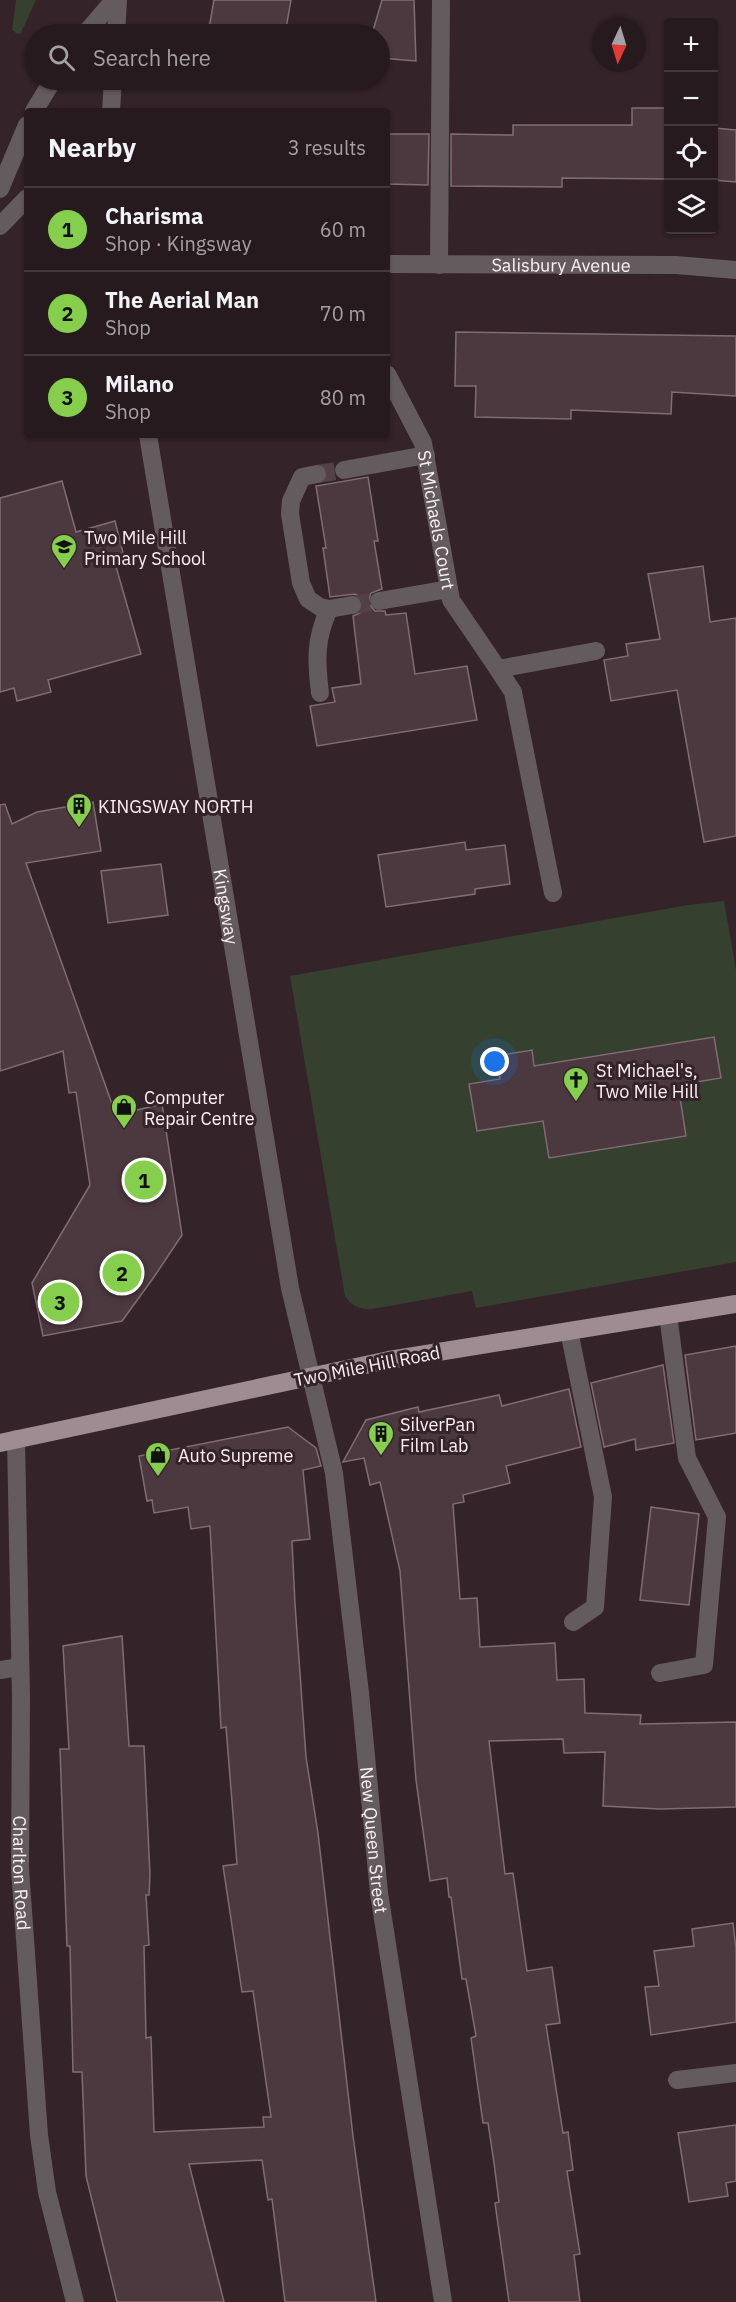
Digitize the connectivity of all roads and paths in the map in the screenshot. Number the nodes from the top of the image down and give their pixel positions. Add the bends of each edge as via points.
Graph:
1 (116, 0) edge
2 (441, 0) edge
3 (94, 24) edge
4 (116, 24) edge
5 (47, 90) edge
6 (112, 90) edge
7 (36, 108) edge
8 (111, 108) edge
9 (24, 132) edge
10 (0, 189) edge
11 (24, 201) edge
12 (0, 226) edge
13 (390, 264) edge
14 (439, 264) junction
15 (736, 270) edge
16 (390, 380) edge
17 (148, 438) edge
18 (426, 455) junction
19 (344, 470) tunnel mouth
20 (317, 474) tunnel mouth
21 (449, 589) junction
22 (379, 601) tunnel mouth
23 (352, 605) tunnel mouth
24 (329, 609) junction
25 (596, 651) dead end
26 (498, 669) junction
27 (320, 693) dead end
28 (553, 893) dead end
29 (736, 1304) edge
30 (668, 1315) junction
31 (569, 1331) junction
32 (312, 1376) junction
33 (8, 1441) edge
34 (573, 1622) dead end
35 (20, 1668) junction
36 (0, 1670) edge
37 (660, 1672) dead end
38 (736, 2073) edge
39 (677, 2080) dead end
40 (75, 2302) edge
41 (443, 2302) edge

1 - 3 street
1 - 4 street
2 - 14 street
5 - 7 street
6 - 8 street
9 - 10 street
11 - 12 street
13 - 14 street, Salisbury Avenue
14 - 15 street, Salisbury Avenue via 676,265
16 - 18 street, St Michaels Court
17 - 32 street, Kingsway via 290,1288
18 - 19 street
18 - 21 street, St Michaels Court
20 - 24 street via 302,477 291,501 290,514 301,583 308,598
21 - 22 street
21 - 26 street, St Michaels Court via 452,600
23 - 24 street
24 - 27 street via 316,648
25 - 26 street
26 - 28 street, St Michaels Court via 513,692
29 - 30 main road, Two Mile Hill Road
30 - 31 main road, Two Mile Hill Road
30 - 37 street via 687,1458 717,1517 704,1665
31 - 32 main road, Two Mile Hill Road
31 - 34 street via 603,1497 594,1607
32 - 33 main road, Two Mile Hill Road
32 - 41 street, New Queen Street via 333,1473 379,1893
33 - 35 street, Charlton Road
35 - 36 street
35 - 40 street, Charlton Road via 20,1869 39,2135 47,2192
38 - 39 street

